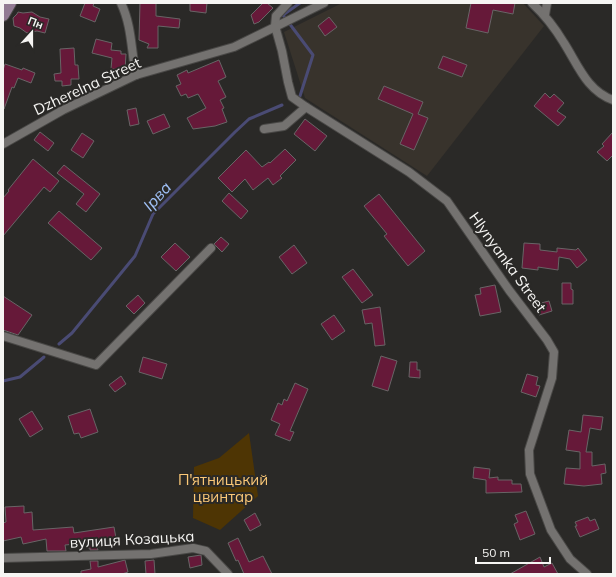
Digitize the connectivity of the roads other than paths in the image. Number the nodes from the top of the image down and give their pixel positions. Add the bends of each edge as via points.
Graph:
1 (10, 3) edge
2 (121, 3) edge
3 (288, 3) edge
4 (324, 3) edge
5 (532, 3) edge
6 (547, 3) edge
7 (3, 15) edge
8 (544, 15) junction
9 (278, 25) junction
10 (136, 75) junction
11 (613, 100) edge
12 (306, 107) junction
13 (264, 129) dead end
14 (3, 144) edge
15 (211, 248) dead end
16 (3, 336) edge
17 (3, 558) edge
18 (228, 574) edge
19 (588, 574) edge

1 - 7 main road
2 - 10 street via 131,35
3 - 9 street via 276,16
4 - 9 street, Dzherelna Street
5 - 8 street
6 - 8 street
8 - 11 street via 593,88
9 - 10 street, Dzherelna Street via 234,47
9 - 12 street, Hlynyanka Street via 292,97
10 - 14 street, Dzherelna Street via 63,110
12 - 13 street via 284,126
12 - 19 street, Hlynyanka Street via 403,168 447,201 547,340 554,352 552,378 530,450 530,474 551,530 570,559
15 - 16 street via 96,365
17 - 18 street, вулиця Козацька via 151,554 193,548 206,551

